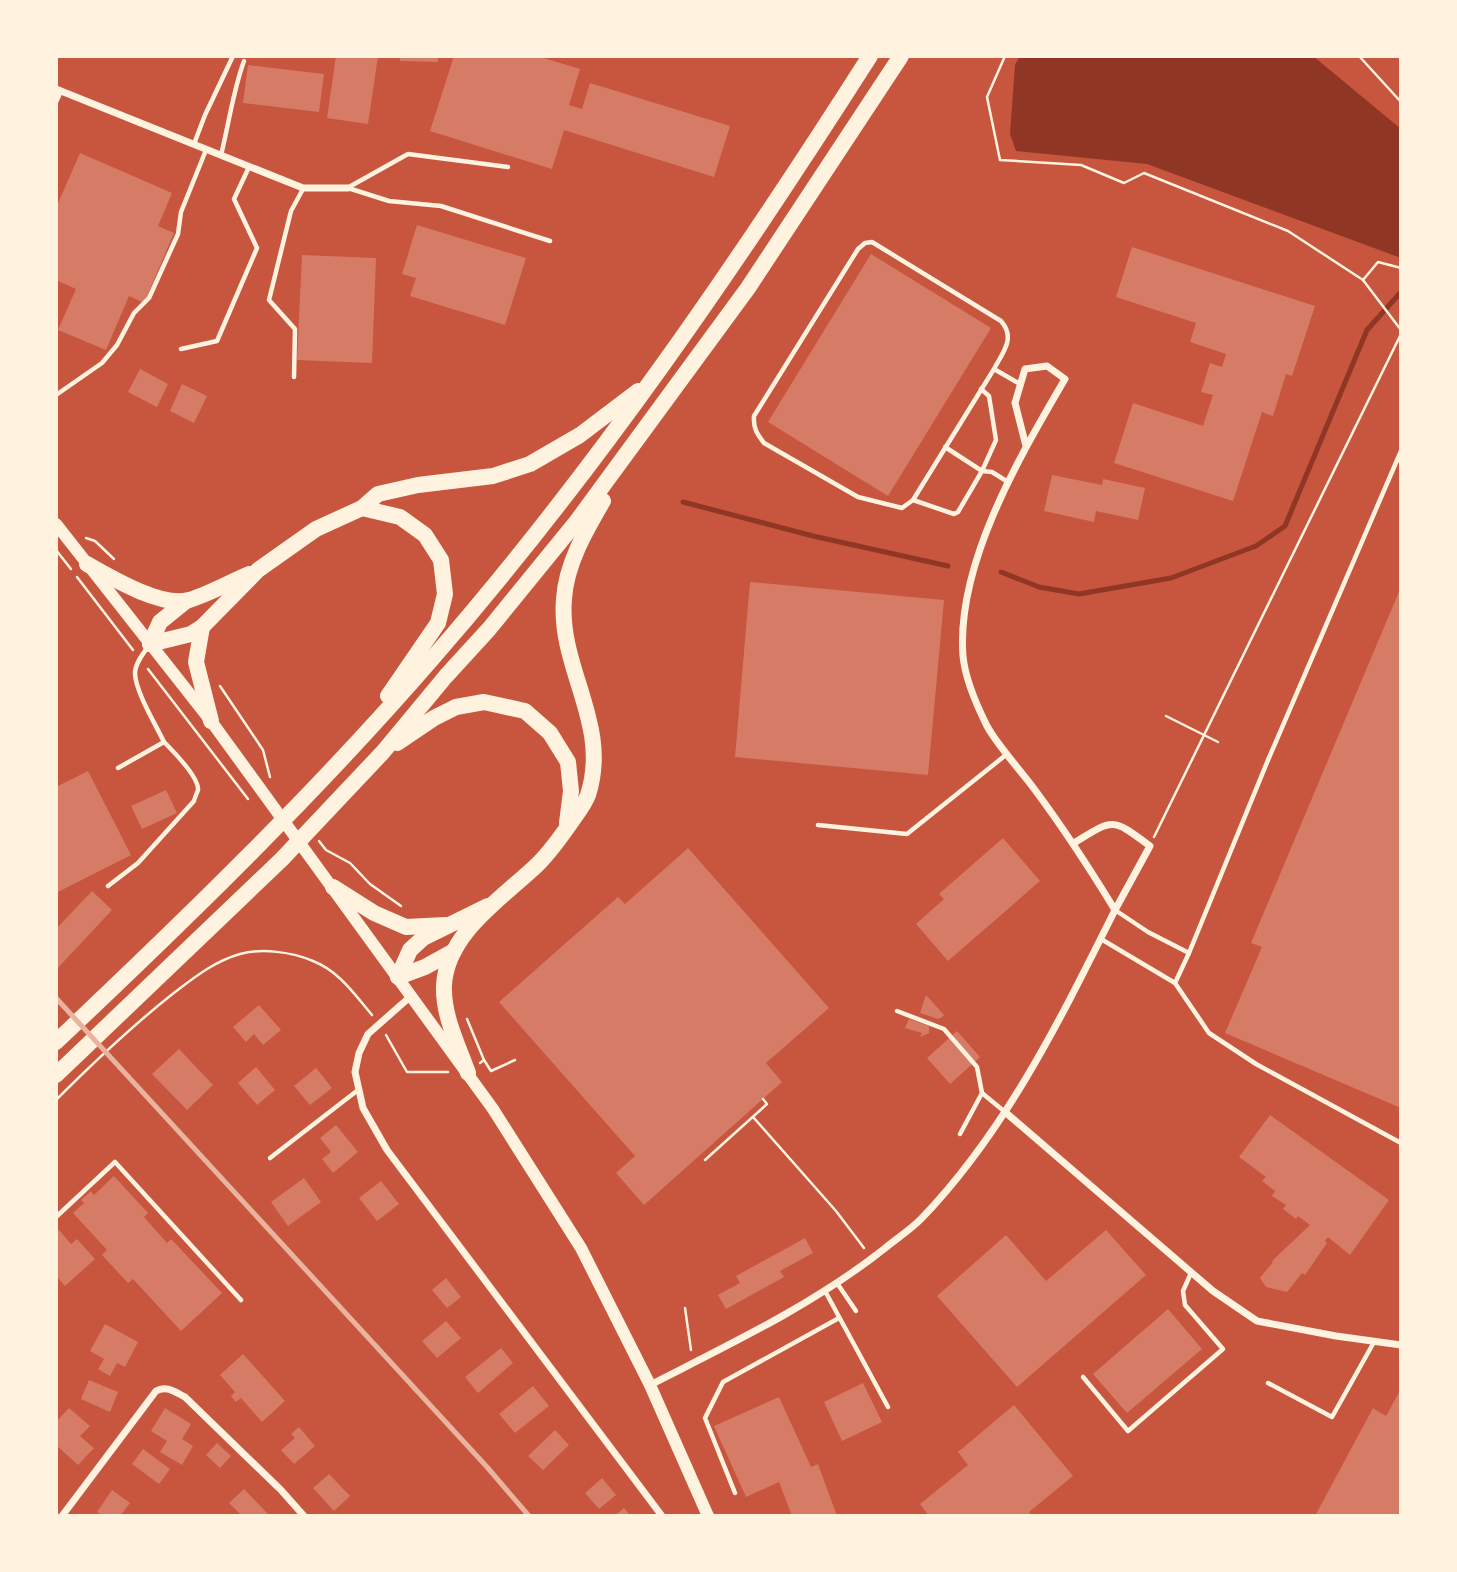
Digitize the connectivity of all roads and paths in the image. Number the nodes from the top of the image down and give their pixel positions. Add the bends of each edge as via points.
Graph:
1 (233, 56) edge
2 (870, 56) edge
3 (901, 56) edge
4 (1005, 56) edge
5 (1359, 56) edge
6 (244, 61) dead end
7 (58, 90) edge
8 (56, 102) edge
9 (1401, 102) edge
10 (194, 144) junction
11 (206, 149) junction
12 (221, 155) junction
13 (249, 167) junction
14 (508, 167) dead end
15 (303, 188) junction
16 (348, 188) junction
17 (550, 241) dead end
18 (1401, 268) edge
19 (1363, 280) junction
20 (1401, 332) edge
21 (181, 349) dead end
22 (994, 369) junction
23 (294, 377) dead end
24 (651, 381) junction
25 (1020, 384) junction
26 (981, 389) junction
27 (56, 395) edge
28 (648, 427) junction
29 (1026, 446) junction
30 (945, 447) junction
31 (1401, 451) edge
32 (982, 471) junction
33 (1010, 483) junction
34 (913, 500) junction
35 (362, 508) junction
36 (56, 524) edge
37 (87, 564) junction
38 (258, 570) junction
39 (186, 601) junction
40 (202, 627) junction
41 (150, 644) junction
42 (1166, 716) dead end
43 (211, 721) junction
44 (1205, 735) junction
45 (1218, 742) dead end
46 (164, 743) junction
47 (354, 748) junction
48 (383, 752) junction
49 (1008, 754) junction
50 (118, 768) dead end
51 (818, 825) dead end
52 (567, 829) junction
53 (1074, 843) junction
54 (1150, 846) junction
55 (108, 886) dead end
56 (333, 887) junction
57 (490, 905) junction
58 (1115, 910) junction
59 (445, 925) junction
60 (1101, 939) junction
61 (454, 951) junction
62 (1189, 953) junction
63 (398, 976) junction
64 (1175, 983) junction
65 (412, 995) junction
66 (897, 1011) dead end
67 (379, 1023) junction
68 (56, 1042) edge
69 (484, 1060) dead end
70 (515, 1060) dead end
71 (468, 1073) junction
72 (56, 1074) edge
73 (359, 1089) junction
74 (982, 1093) junction
75 (763, 1099) dead end
76 (56, 1100) edge
77 (1005, 1112) junction
78 (753, 1117) junction
79 (960, 1133) dead end
80 (1401, 1143) edge
81 (270, 1158) dead end
82 (705, 1160) dead end
83 (56, 1217) edge
84 (866, 1250) dead end
85 (1191, 1272) junction
86 (836, 1282) junction
87 (824, 1290) junction
88 (242, 1300) dead end
89 (685, 1308) dead end
90 (856, 1311) dead end
91 (839, 1318) junction
92 (1374, 1341) junction
93 (1401, 1345) edge
94 (694, 1362) junction
95 (1083, 1377) dead end
96 (1268, 1383) dead end
97 (650, 1384) junction
98 (888, 1406) dead end
99 (735, 1493) dead end
100 (62, 1516) edge
101 (304, 1516) edge
102 (662, 1516) edge
103 (708, 1516) edge

1 - 10 lane
2 - 24 highway
3 - 28 highway via 748,288
4 - 19 path via 987,97 1000,160 1081,165 1124,183 1144,173 1287,231
5 - 9 path
6 - 12 lane
7 - 8 lane
7 - 10 street
10 - 11 street
11 - 12 street
11 - 27 lane via 181,212 178,234 149,298 102,363
12 - 13 street
13 - 15 street
13 - 21 lane via 233,199 257,248 217,341
14 - 16 lane via 408,154
15 - 16 street
15 - 23 lane via 291,211 269,300 295,329
16 - 17 lane via 389,201 440,206
18 - 19 path via 1378,262
19 - 20 path
20 - 44 path
22 - 25 lane
22 - 26 lane
22 - 34 lane via 1009,336 1001,321 872,242 858,249 753,424 764,443 858,497 902,508
24 - 35 highway via 580,435 530,464 493,476 378,494
24 - 47 highway via 564,499
25 - 29 street via 1015,403
25 - 29 street via 1025,369 1047,366 1065,379
26 - 30 lane
26 - 32 lane via 989,396 996,440
28 - 48 highway via 577,521
28 - 52 highway via 584,534 564,598 565,635 593,731 595,765 587,798
29 - 33 street
30 - 32 lane
30 - 34 lane
31 - 62 lane
32 - 33 lane
32 - 34 lane via 954,514
33 - 49 street via 976,558 963,657 988,729
35 - 38 highway via 316,529
35 - 47 highway via 400,517 425,535 441,560 445,594 438,622
36 - 37 street
37 - 39 highway via 128,587
37 - 41 street
38 - 39 highway
38 - 40 highway
39 - 41 highway via 160,622
40 - 41 highway
40 - 43 highway via 196,662
41 - 43 street
41 - 46 lane via 139,659 136,683
42 - 44 path
43 - 56 street
44 - 45 path
44 - 54 path
46 - 50 lane
46 - 55 lane via 196,780 199,790 138,863
47 - 68 highway
48 - 52 highway via 456,707 484,702 525,711 550,733 568,762
48 - 72 highway via 282,859
49 - 51 lane via 907,834
49 - 53 street
52 - 57 highway via 538,864
53 - 54 street via 1102,825 1121,825
53 - 58 street
54 - 58 street
56 - 59 highway via 374,914 406,927
56 - 63 street
57 - 59 highway
57 - 61 highway
58 - 60 street
58 - 62 lane
59 - 63 highway via 410,950
60 - 64 lane
60 - 77 street
61 - 63 highway
61 - 71 highway via 444,986 447,1014
62 - 64 lane
63 - 65 street
64 - 80 lane via 1209,1033 1256,1064
65 - 67 street
65 - 71 street
66 - 74 lane via 944,1029 976,1067
67 - 71 path via 407,1072
67 - 73 street via 359,1053 355,1073
67 - 76 path via 341,978 314,961 274,951 241,953 207,967 135,1024
69 - 70 path via 491,1070
71 - 97 street via 581,1248
73 - 81 lane
73 - 102 street via 363,1108 387,1150
74 - 77 lane
74 - 79 lane
75 - 78 path via 767,1104
77 - 85 street
77 - 86 street via 920,1220
78 - 82 path
78 - 84 path
83 - 88 lane via 115,1161
85 - 92 street via 1257,1321
85 - 95 lane via 1182,1291 1185,1305 1223,1349 1128,1430
86 - 87 street
86 - 90 lane
87 - 91 lane
87 - 94 street via 788,1314
89 - 94 path
91 - 98 lane
91 - 99 lane via 723,1382 705,1418
92 - 93 street
92 - 96 lane via 1332,1417
94 - 97 street
97 - 103 street
100 - 101 street via 160,1389 185,1397

